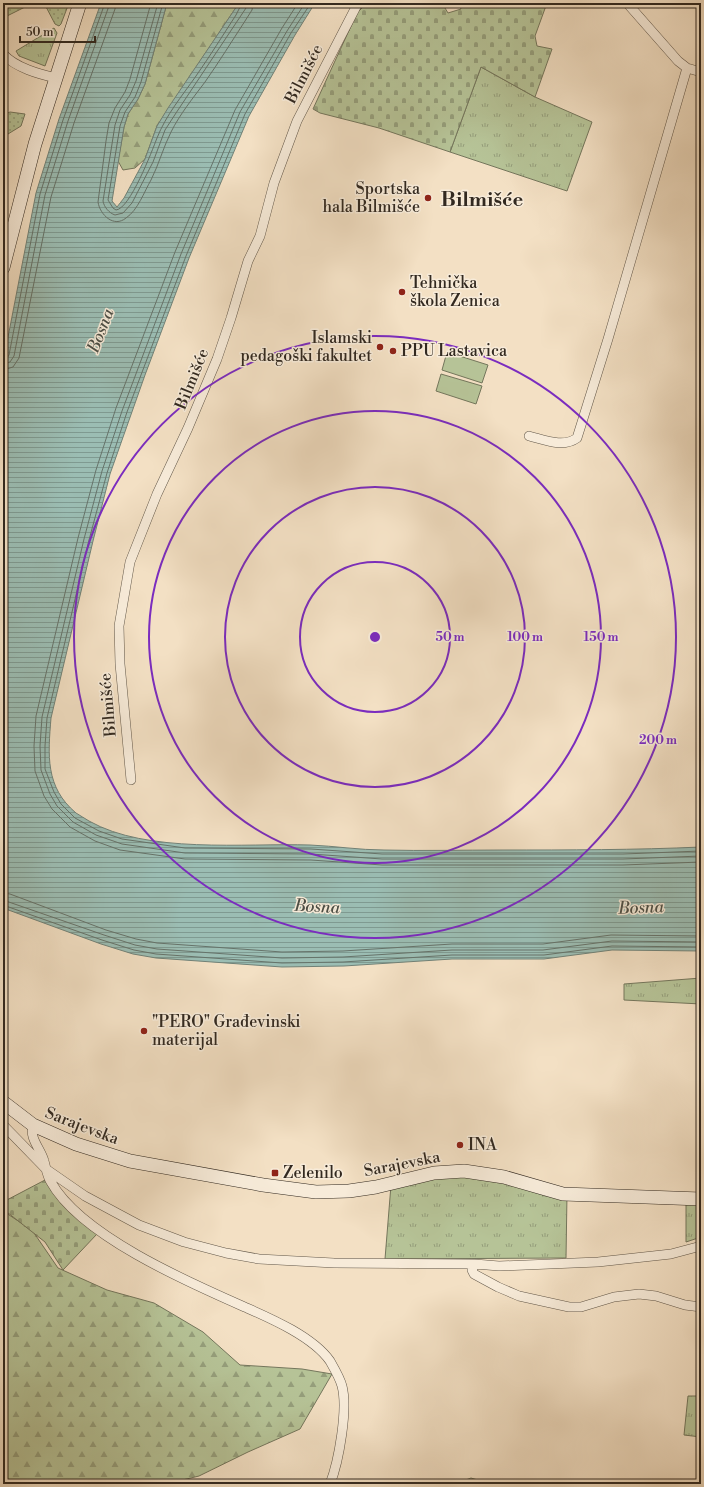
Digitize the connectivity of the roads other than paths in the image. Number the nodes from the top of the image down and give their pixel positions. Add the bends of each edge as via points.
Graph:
1 (80, 3) edge
2 (358, 3) edge
3 (627, 3) edge
4 (3, 54) edge
5 (687, 68) junction
6 (701, 72) edge
7 (56, 78) junction
8 (3, 268) edge
9 (529, 436) dead end
10 (131, 780) dead end
11 (3, 1102) edge
12 (3, 1125) edge
13 (33, 1125) junction
14 (46, 1168) junction
15 (701, 1199) edge
16 (701, 1246) edge
17 (474, 1264) junction
18 (701, 1307) edge
19 (330, 1484) edge

1 - 7 main road
2 - 10 street, Bilmišće via 297,121 274,183 260,236 248,261 217,359 156,494 130,562 118,626
3 - 5 street
4 - 7 street via 14,64
5 - 6 street
5 - 9 street via 577,438 563,444
7 - 8 main road via 35,144
11 - 13 main road, Sarajevska
12 - 14 street
13 - 14 street via 33,1139
13 - 15 main road, Sarajevska via 76,1144 130,1161 316,1192 349,1191 434,1173 464,1171 504,1177 563,1194
14 - 17 street via 85,1196 139,1225 184,1242 226,1253 259,1259 334,1264
14 - 19 street via 57,1191 98,1230 160,1267 278,1322 307,1340 329,1360 342,1385 344,1401 338,1455
16 - 17 street via 671,1254 598,1262 499,1266
17 - 18 street via 474,1274 498,1287 519,1296 569,1307 581,1307 614,1297 639,1294

